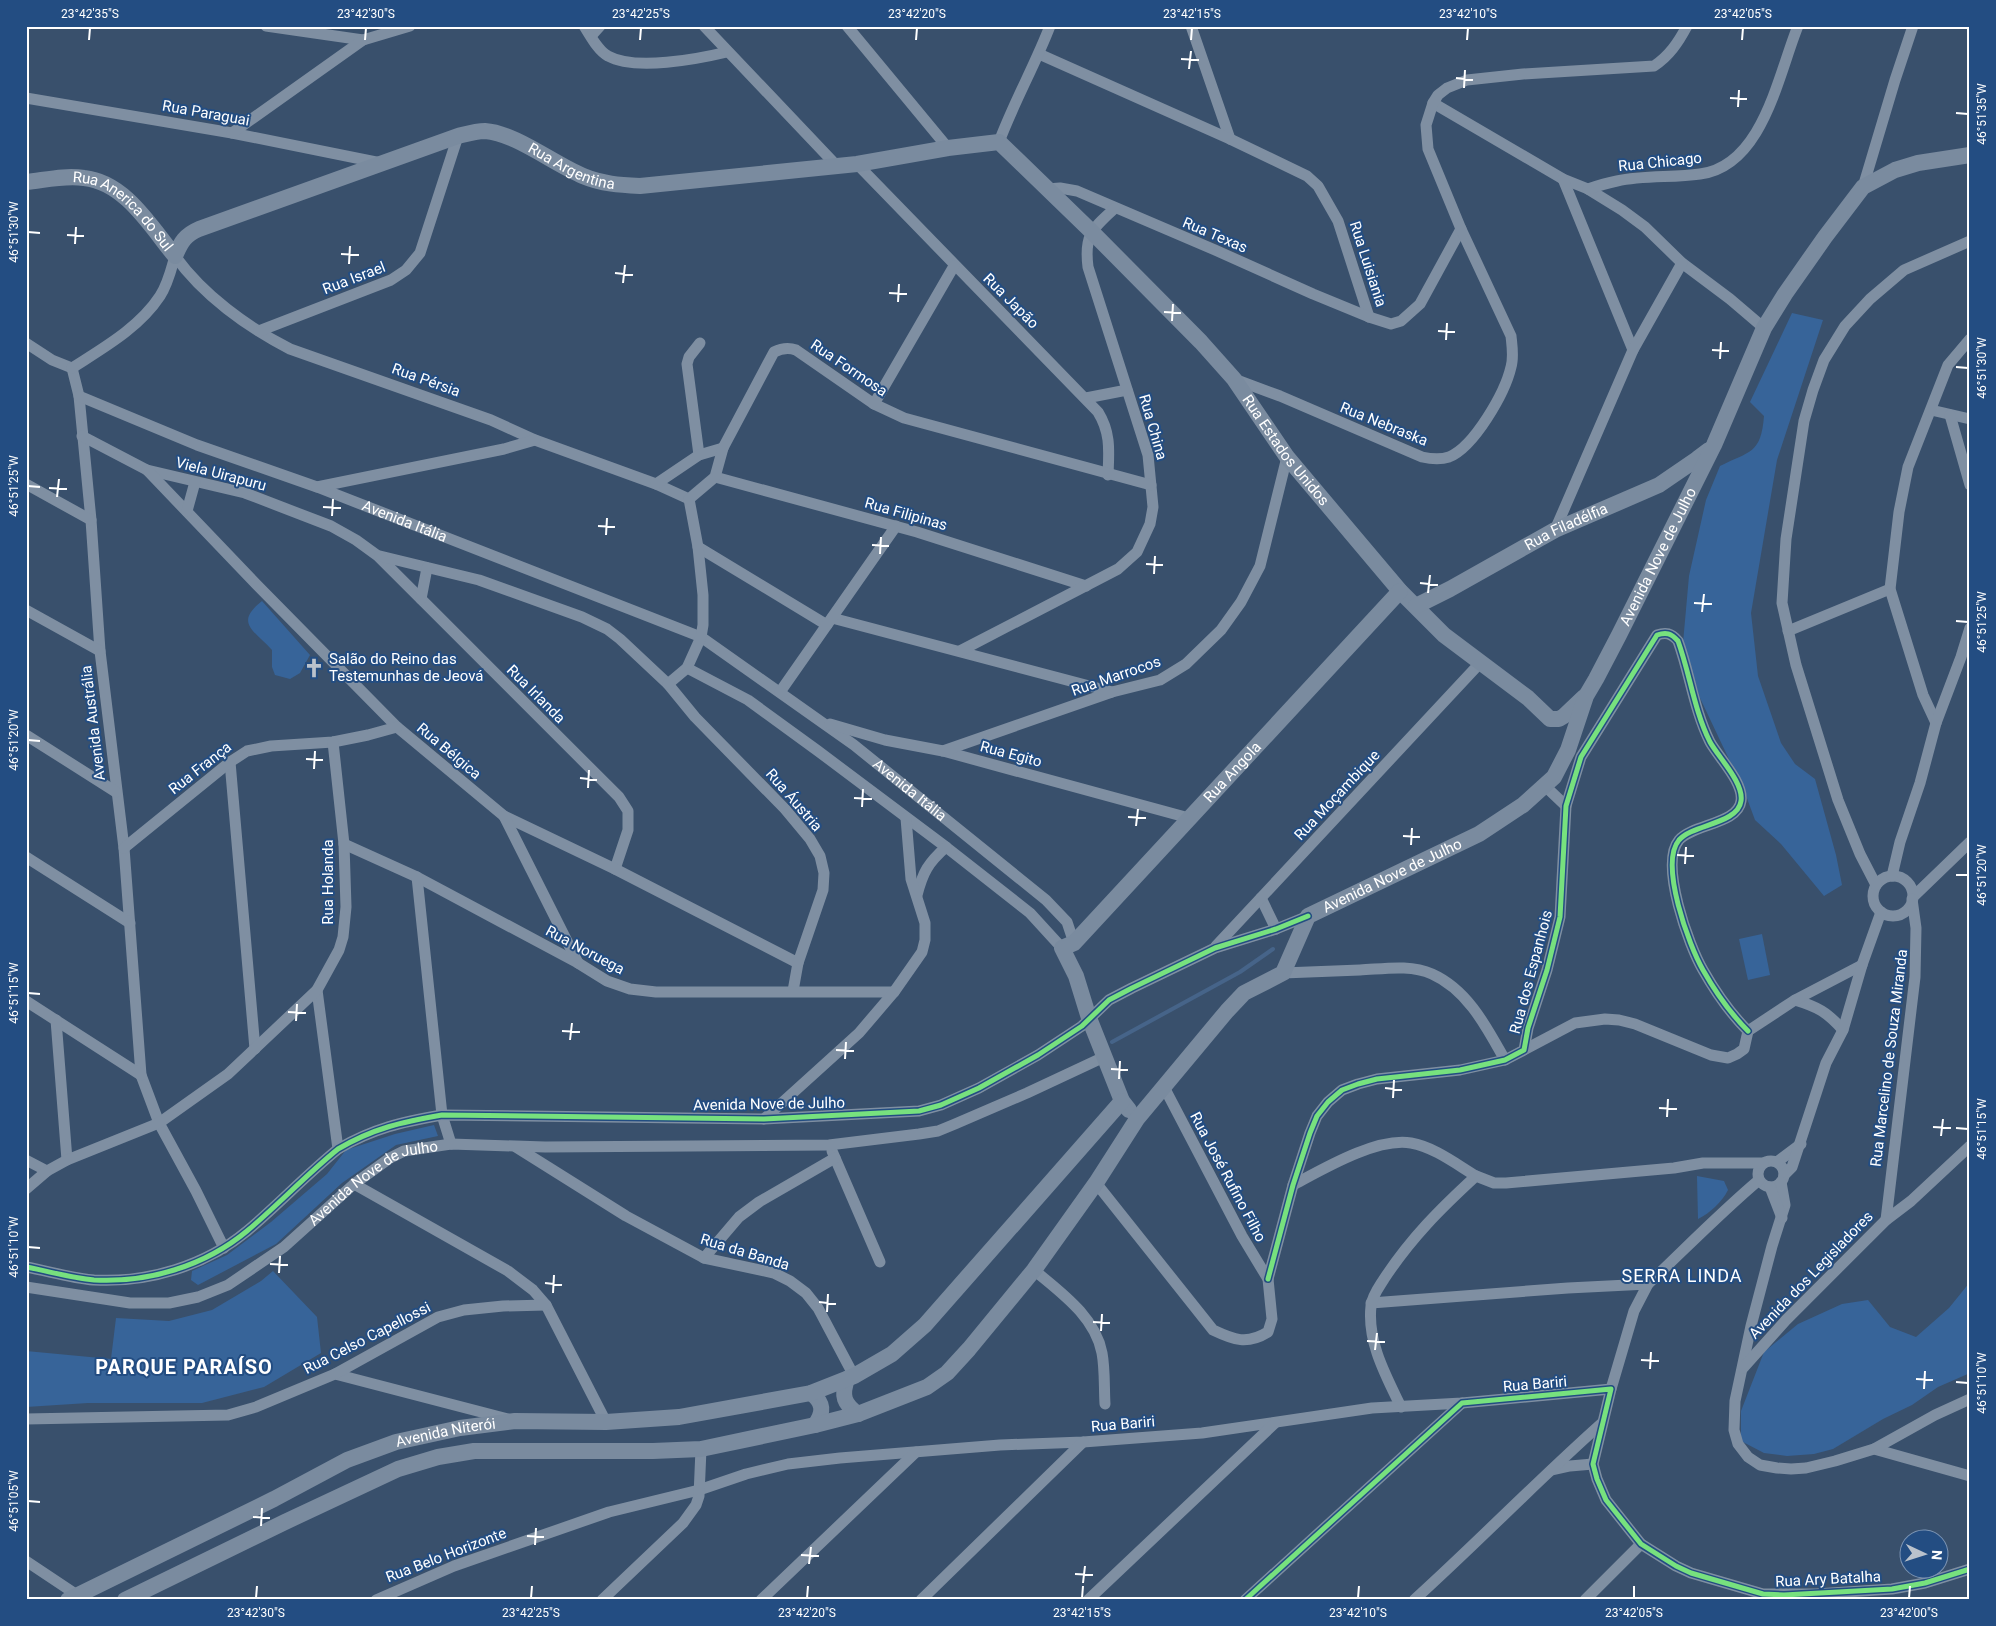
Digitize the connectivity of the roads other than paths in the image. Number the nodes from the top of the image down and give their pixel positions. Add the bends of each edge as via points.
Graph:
1 (266, 26) edge
2 (410, 26) edge
3 (584, 26) edge
4 (600, 26) edge
5 (704, 26) edge
6 (847, 26) edge
7 (1050, 26) edge
8 (1191, 26) edge
9 (1687, 26) edge
10 (1798, 26) edge
11 (1913, 26) edge
12 (591, 36) junction
13 (362, 40) junction
14 (727, 52) junction
15 (1039, 54) junction
16 (26, 98) edge
17 (1433, 103) junction
18 (232, 133) junction
19 (458, 136) junction
20 (1230, 139) junction
21 (999, 142) junction
22 (948, 148) junction
23 (1970, 155) edge
24 (381, 163) junction
25 (856, 164) junction
26 (836, 165) junction
27 (1563, 179) junction
28 (26, 182) edge
29 (1864, 187) junction
30 (1047, 189) junction
31 (1588, 189) junction
32 (1114, 209) junction
33 (1461, 229) junction
34 (1091, 231) junction
35 (1970, 241) edge
36 (175, 256) junction
37 (1682, 264) junction
38 (954, 266) junction
39 (1369, 317) junction
40 (1764, 328) junction
41 (259, 331) junction
42 (1970, 338) edge
43 (26, 343) edge
44 (700, 344) dead end
45 (1634, 350) junction
46 (72, 368) junction
47 (1234, 379) junction
48 (1127, 390) junction
49 (79, 396) junction
50 (1086, 398) junction
51 (874, 404) junction
52 (1931, 410) junction
53 (1950, 415) junction
54 (1970, 420) edge
55 (82, 436) junction
56 (535, 440) junction
57 (1714, 445) junction
58 (723, 448) junction
59 (699, 455) junction
60 (1287, 456) junction
61 (147, 470) junction
62 (1108, 474) junction
63 (715, 477) junction
64 (195, 482) junction
65 (26, 484) edge
66 (656, 484) junction
67 (1152, 485) junction
68 (1659, 485) junction
69 (1970, 485) edge
70 (317, 487) junction
71 (689, 498) junction
72 (1682, 510) junction
73 (187, 511) junction
74 (91, 520) junction
75 (896, 526) junction
76 (1555, 530) junction
77 (698, 547) junction
78 (378, 556) junction
79 (426, 568) junction
80 (1086, 586) junction
81 (1890, 589) junction
82 (1400, 591) junction
83 (421, 599) junction
84 (1416, 606) junction
85 (26, 610) edge
86 (829, 622) junction
87 (1970, 628) edge
88 (1788, 631) junction
89 (701, 637) junction
90 (100, 651) junction
91 (960, 651) junction
92 (1480, 662) junction
93 (687, 668) junction
94 (668, 684) junction
95 (780, 692) junction
96 (1112, 692) junction
97 (1586, 696) junction
98 (824, 722) junction
99 (1936, 722) junction
100 (397, 728) junction
101 (26, 735) edge
102 (333, 742) junction
103 (944, 751) junction
104 (1575, 754) junction
105 (230, 762) junction
106 (1545, 786) junction
107 (116, 792) junction
108 (1566, 806) junction
109 (504, 816) junction
110 (906, 818) junction
111 (1189, 818) junction
112 (1970, 842) edge
113 (344, 844) junction
114 (946, 847) junction
115 (124, 848) junction
116 (26, 857) edge
117 (615, 870) junction
118 (1892, 876) junction
119 (417, 877) junction
120 (1876, 885) junction
121 (917, 897) junction
122 (1261, 898) junction
123 (1913, 898) junction
124 (1881, 912) junction
125 (1308, 916) junction
126 (130, 922) junction
127 (1276, 929) junction
128 (1068, 946) junction
129 (1215, 948) junction
130 (578, 963) junction
131 (798, 963) junction
132 (1862, 965) junction
133 (1283, 973) junction
134 (317, 990) junction
135 (793, 991) junction
136 (894, 992) junction
137 (1795, 1000) junction
138 (26, 1002) edge
139 (1089, 1018) junction
140 (56, 1020) junction
141 (1843, 1030) junction
142 (1748, 1031) junction
143 (255, 1049) junction
144 (1524, 1050) junction
145 (1104, 1057) junction
146 (1505, 1060) junction
147 (141, 1075) junction
148 (1164, 1087) junction
149 (1122, 1101) junction
150 (442, 1115) junction
151 (764, 1119) junction
152 (1136, 1119) junction
153 (159, 1123) junction
154 (451, 1144) junction
155 (1801, 1144) junction
156 (829, 1145) junction
157 (515, 1146) junction
158 (1970, 1146) edge
159 (338, 1149) junction
160 (836, 1158) junction
161 (26, 1160) edge
162 (67, 1160) junction
163 (1776, 1162) junction
164 (1718, 1163) junction
165 (1763, 1163) junction
166 (47, 1171) junction
167 (1476, 1176) junction
168 (1783, 1179) junction
169 (1763, 1182) junction
170 (1096, 1183) junction
171 (354, 1184) junction
172 (1293, 1185) junction
173 (26, 1189) edge
174 (1782, 1218) junction
175 (1886, 1220) junction
176 (224, 1248) junction
177 (704, 1258) junction
178 (880, 1262) dead end
179 (26, 1267) edge
180 (1034, 1270) junction
181 (1268, 1279) junction
182 (1648, 1284) junction
183 (26, 1287) edge
184 (1371, 1303) junction
185 (546, 1306) junction
186 (1742, 1369) junction
187 (335, 1374) junction
188 (850, 1378) junction
189 (1611, 1389) junction
190 (811, 1393) junction
191 (1970, 1398) edge
192 (1462, 1403) junction
193 (1105, 1404) dead end
194 (1401, 1407) junction
195 (858, 1414) junction
196 (26, 1419) edge
197 (514, 1421) junction
198 (606, 1422) junction
199 (1275, 1423) junction
200 (1602, 1423) junction
201 (815, 1425) junction
202 (1083, 1442) junction
203 (701, 1448) junction
204 (1874, 1449) junction
205 (916, 1452) junction
206 (1594, 1464) junction
207 (1548, 1472) junction
208 (1970, 1476) edge
209 (699, 1490) junction
210 (274, 1498) junction
211 (285, 1522) junction
212 (1641, 1544) junction
213 (26, 1561) edge
214 (1970, 1569) edge
215 (77, 1598) edge
216 (125, 1600) edge
217 (376, 1600) edge
218 (602, 1600) edge
219 (761, 1600) edge
220 (921, 1600) edge
221 (1088, 1600) edge
222 (1245, 1600) edge
223 (1414, 1600) edge
224 (1585, 1600) edge

1 - 13 street
2 - 13 street
3 - 12 street
4 - 12 street
5 - 14 street
6 - 22 street
7 - 15 street
8 - 20 street
9 - 17 street via 1678,44 1654,66 1467,80 1446,88
10 - 31 street, Rua Chicago via 1759,128 1746,149 1730,163 1703,174 1618,180
11 - 29 street
12 - 14 street via 606,56 619,61 669,62
13 - 18 street
14 - 26 street
15 - 20 street, Rua Luisiania
15 - 21 street
16 - 18 street, Rua Paraguai
17 - 27 street
17 - 33 street via 1426,125 1428,149
18 - 24 street, Rua Paraguai
19 - 24 main road, Rua Argentina
19 - 26 main road, Rua Argentina via 485,131 502,136 583,176 616,186 654,185
19 - 41 street, Rua Israel via 420,252 406,270 390,280
20 - 39 street, Rua Luisiania via 1307,176 1318,186 1338,221
21 - 22 main road, Rua Argentina
21 - 30 main road, Rua Estados Unidos
22 - 25 main road, Rua Argentina
23 - 29 main road, Avenida Nove de Julho via 1918,163 1895,170
24 - 36 main road, Rua Argentina via 199,229 188,234
25 - 26 main road, Rua Argentina
25 - 38 street, Rua Japão
27 - 31 street
27 - 45 street
28 - 36 main road, Rua Anerica do Sul via 59,178 106,182 125,196
29 - 40 main road, Avenida Nove de Julho via 1806,264
30 - 32 street, Rua Texas via 1077,191
30 - 34 main road, Rua Estados Unidos
31 - 37 street via 1645,227
32 - 34 street
32 - 39 street, Rua Texas
33 - 39 street, Rua Luisiania via 1428,293 1412,313 1401,322 1391,324
33 - 47 street, Rua Nebraska via 1511,336 1513,350 1512,367 1498,402 1465,447 1442,459 1422,457
34 - 47 main road, Rua Estados Unidos via 1166,305
34 - 48 street, Rua China via 1086,251 1088,267
35 - 88 street via 1904,270 1845,326 1824,360 1804,421 1786,540 1782,603
36 - 41 street, Rua Pérsia via 207,293
36 - 46 street, Rua Anerica do Sul via 169,279 159,297 131,328
37 - 40 street
37 - 45 street
38 - 50 street, Rua Japão
38 - 51 street
40 - 57 main road, Avenida Nove de Julho
41 - 56 street, Rua Pérsia via 290,349 482,416
42 - 52 street via 1948,365
43 - 46 street via 52,360
44 - 59 street via 687,364
45 - 76 street
46 - 49 street, Avenida Austrália
47 - 60 main road, Rua Estados Unidos
48 - 50 street
48 - 67 street, Rua China via 1148,455
49 - 55 street, Avenida Austrália
49 - 70 street, Avenida Itália via 196,445
50 - 62 street, Rua Japão via 1106,425
51 - 58 street, Rua Formosa via 796,350 784,348 774,352
51 - 62 street, Rua Formosa via 904,418
52 - 53 street
52 - 81 street via 1908,467
53 - 54 street
53 - 69 street
55 - 61 street, Viela Uirapuru
55 - 74 street, Avenida Austrália
56 - 66 street, Rua Pérsia
56 - 70 street
57 - 68 main road, Rua Filadélfia via 1698,460
57 - 72 main road, Avenida Nove de Julho
58 - 59 street
58 - 63 street, Rua Formosa
59 - 66 street
60 - 82 main road, Rua Estados Unidos
60 - 96 street, Rua Marrocos via 1260,566 1241,602 1221,630 1186,664 1160,680
61 - 64 street, Viela Uirapuru
61 - 73 street, Rua Bélgica
62 - 67 street, Rua Formosa
63 - 71 street
63 - 75 street, Rua Filipinas
64 - 73 street
64 - 78 street, Viela Uirapuru via 244,493 331,526
65 - 74 street
66 - 71 street, Rua Pérsia
67 - 80 street, Rua China via 1150,524 1137,552 1118,569
68 - 72 main road via 1672,490
68 - 76 main road, Rua Filadélfia
70 - 89 street, Avenida Itália
71 - 77 street
72 - 97 main road, Avenida Nove de Julho
73 - 100 street, Rua Bélgica
74 - 90 street, Avenida Austrália
75 - 80 street, Rua Filipinas
75 - 86 street
76 - 84 main road, Rua Filadélfia
77 - 86 street
77 - 89 street via 703,595
78 - 79 street
78 - 83 street, Rua Irlanda
79 - 83 street
79 - 94 street via 479,580 596,623 620,639
80 - 91 street, Rua China
81 - 88 street
81 - 99 street via 1923,695
82 - 84 main road, Rua Estados Unidos
82 - 111 main road, Rua Angola
83 - 117 street, Rua Irlanda via 619,797 628,811 628,830
84 - 92 main road, Rua Estados Unidos via 1444,635
85 - 90 street
86 - 91 street
86 - 95 street
87 - 99 street
88 - 120 street via 1838,800
89 - 93 street
89 - 95 street, Avenida Itália
90 - 107 street, Avenida Austrália
91 - 96 street
92 - 97 main road, Rua Estados Unidos via 1550,719 1564,716
92 - 122 street, Rua Moçambique
93 - 94 street
93 - 110 street, Avenida Itália via 748,700
94 - 131 street, Rua Áustria via 694,716 785,808 820,856 824,890
95 - 98 street, Avenida Itália
96 - 103 street, Rua Marrocos
97 - 104 main road, Avenida Nove de Julho
98 - 103 street, Rua Egito via 885,740
98 - 128 street, Avenida Itália via 1046,900 1067,922
99 - 118 street
100 - 102 street, Rua França
100 - 109 street, Rua Bélgica
101 - 107 street
102 - 105 street, Rua França via 271,746 247,751
102 - 113 street, Rua Holanda
103 - 111 street, Rua Egito
104 - 106 main road, Avenida Nove de Julho
104 - 108 street, Rua dos Espanhois
104 - 142 street, Rua dos Espanhois via 1657,635 1664,632 1672,634 1681,649 1710,740 1742,797 1738,810 1731,815 1686,834 1678,841 1673,868 1677,900 1701,968
105 - 115 street, Rua França
105 - 143 street
106 - 108 street
106 - 125 main road, Avenida Nove de Julho via 1479,834
107 - 115 street, Avenida Austrália
108 - 144 street, Rua dos Espanhois via 1560,917
109 - 117 street, Rua Bélgica
109 - 130 street
110 - 114 street, Avenida Itália
110 - 121 street via 911,878
111 - 128 main road, Rua Angola
112 - 123 street
113 - 119 street, Rua Noruega
113 - 134 street, Rua Holanda via 346,907 343,937
114 - 121 street via 926,868
114 - 128 street, Avenida Itália
115 - 126 street, Avenida Austrália
116 - 126 street
117 - 131 street, Rua Bélgica
118 - 120 street
118 - 123 street via 1905,879
119 - 130 street, Rua Noruega
119 - 150 street
120 - 124 street via 1874,904
121 - 136 street via 925,923 925,940 922,952
122 - 127 street
122 - 129 street, Rua Moçambique
123 - 124 street via 1903,913 1890,916
123 - 175 street, Rua Marcelino de Souza Miranda via 1915,977
124 - 132 street
125 - 127 street, Avenida Nove de Julho
125 - 133 main road
126 - 147 street, Avenida Austrália
127 - 129 street, Avenida Nove de Julho
128 - 139 main road, Avenida Itália
129 - 139 street, Avenida Nove de Julho via 1109,1000
130 - 135 street, Rua Noruega via 607,981 642,991
131 - 135 street, Rua Áustria
132 - 137 street
132 - 141 street
133 - 146 street via 1394,968 1431,974 1446,982 1479,1015
133 - 148 main road, Avenida Niterói via 1244,993
134 - 143 street, Rua Holanda
134 - 159 street
135 - 136 street, Rua Noruega
136 - 151 street via 860,1033
137 - 141 street via 1827,1013
137 - 142 street
138 - 140 street
139 - 145 main road, Avenida Itália
139 - 151 street, Avenida Nove de Julho via 1069,1036 1038,1055 941,1106 896,1113
140 - 147 street
140 - 162 street
141 - 155 street via 1826,1063
142 - 144 street via 1744,1048 1728,1058 1711,1055 1635,1024 1612,1019 1574,1023
143 - 153 street, Rua Holanda via 228,1074
144 - 146 street, Rua dos Espanhois
145 - 149 main road, Avenida Itália
145 - 156 street, Avenida Nove de Julho via 938,1131
146 - 172 street, Rua dos Espanhois via 1460,1070 1377,1079 1342,1090 1318,1116
147 - 153 street, Avenida Austrália
148 - 152 main road, Avenida Niterói
148 - 181 street, Rua José Rufino Filho
149 - 152 main road, Avenida Itália
149 - 188 main road, Avenida Niterói via 924,1325 892,1354
150 - 151 street, Avenida Nove de Julho
150 - 154 street
150 - 159 street, Avenida Nove de Julho via 383,1127
152 - 170 main road, Avenida Niterói
153 - 162 street, Rua Holanda
153 - 176 street, Avenida Austrália
154 - 157 street, Avenida Nove de Julho
154 - 171 street, Avenida Nove de Julho via 404,1150
155 - 163 street
155 - 168 street via 1792,1167
156 - 157 street, Avenida Nove de Julho
156 - 160 street
157 - 177 street, Rua da Banda via 626,1216
158 - 175 street, Avenida dos Legisladores via 1911,1202
159 - 176 street, Avenida Nove de Julho
160 - 177 street via 759,1202 740,1217
160 - 178 street
161 - 166 street
162 - 166 street, Rua Holanda
163 - 165 street
163 - 168 street via 1782,1167
164 - 165 street
164 - 167 street via 1506,1183
164 - 169 street
165 - 169 street via 1759,1168
166 - 173 street, Rua Holanda
167 - 172 street via 1431,1149 1394,1142 1350,1157
167 - 184 street via 1435,1214 1399,1255
168 - 169 street via 1776,1186
168 - 174 street via 1785,1205
169 - 174 street
169 - 182 street via 1729,1205
170 - 180 main road, Avenida Niterói
170 - 181 street, Rua José Rufino Filho via 1213,1330 1232,1339 1244,1340 1258,1338 1268,1332 1272,1319
171 - 183 street, Avenida Nove de Julho via 284,1247 228,1285 198,1297 169,1303 130,1303
171 - 185 street via 508,1271 533,1290
172 - 181 street, Rua dos Espanhois
174 - 186 street
175 - 186 street, Avenida dos Legisladores via 1792,1313
176 - 179 street, Avenida Nove de Julho via 174,1270 134,1279 94,1280
177 - 188 street, Rua da Banda via 774,1273 806,1294 818,1308
180 - 193 street via 1077,1307 1090,1324 1102,1352
180 - 195 main road, Avenida Niterói via 947,1373 927,1387
182 - 184 street
182 - 189 street via 1634,1311
184 - 194 street via 1373,1340
185 - 187 street, Rua Celso Capellossi via 503,1306 464,1310 438,1317
185 - 198 street
186 - 204 street via 1735,1401 1734,1430 1738,1444 1760,1465 1806,1468
187 - 196 street, Rua Celso Capellossi via 256,1407 228,1415
187 - 197 street
188 - 190 main road, Avenida Niterói
188 - 195 main road via 843,1390 844,1400
189 - 192 street, Rua Bariri
189 - 200 street
190 - 198 main road, Avenida Niterói via 679,1416
190 - 201 main road via 822,1408
191 - 204 street
192 - 194 street, Rua Bariri
192 - 222 street
194 - 199 street, Rua Bariri via 1340,1412
195 - 201 main road, Avenida Niterói
197 - 198 main road, Avenida Niterói
197 - 210 main road, Avenida Niterói via 460,1428 396,1442 347,1460
199 - 202 street, Rua Bariri via 1202,1433
199 - 221 street
200 - 206 street
200 - 207 street
201 - 203 main road, Avenida Niterói
202 - 205 street, Rua Bariri
202 - 220 street
203 - 209 street
203 - 211 main road, Avenida Niterói via 474,1451 438,1456 398,1469
204 - 208 street
205 - 209 street, Rua Bariri via 788,1464
205 - 219 street
206 - 207 street
206 - 212 street, Rua Ary Batalha via 1606,1500
207 - 223 street via 1513,1509
209 - 217 street, Rua Belo Horizonte via 609,1512 454,1566
209 - 218 street via 696,1505 683,1523
210 - 211 main road
210 - 215 main road, Avenida Niterói
211 - 216 main road, Avenida Niterói
212 - 214 street, Rua Ary Batalha via 1691,1573 1762,1594 1892,1589
212 - 224 street
213 - 215 street

